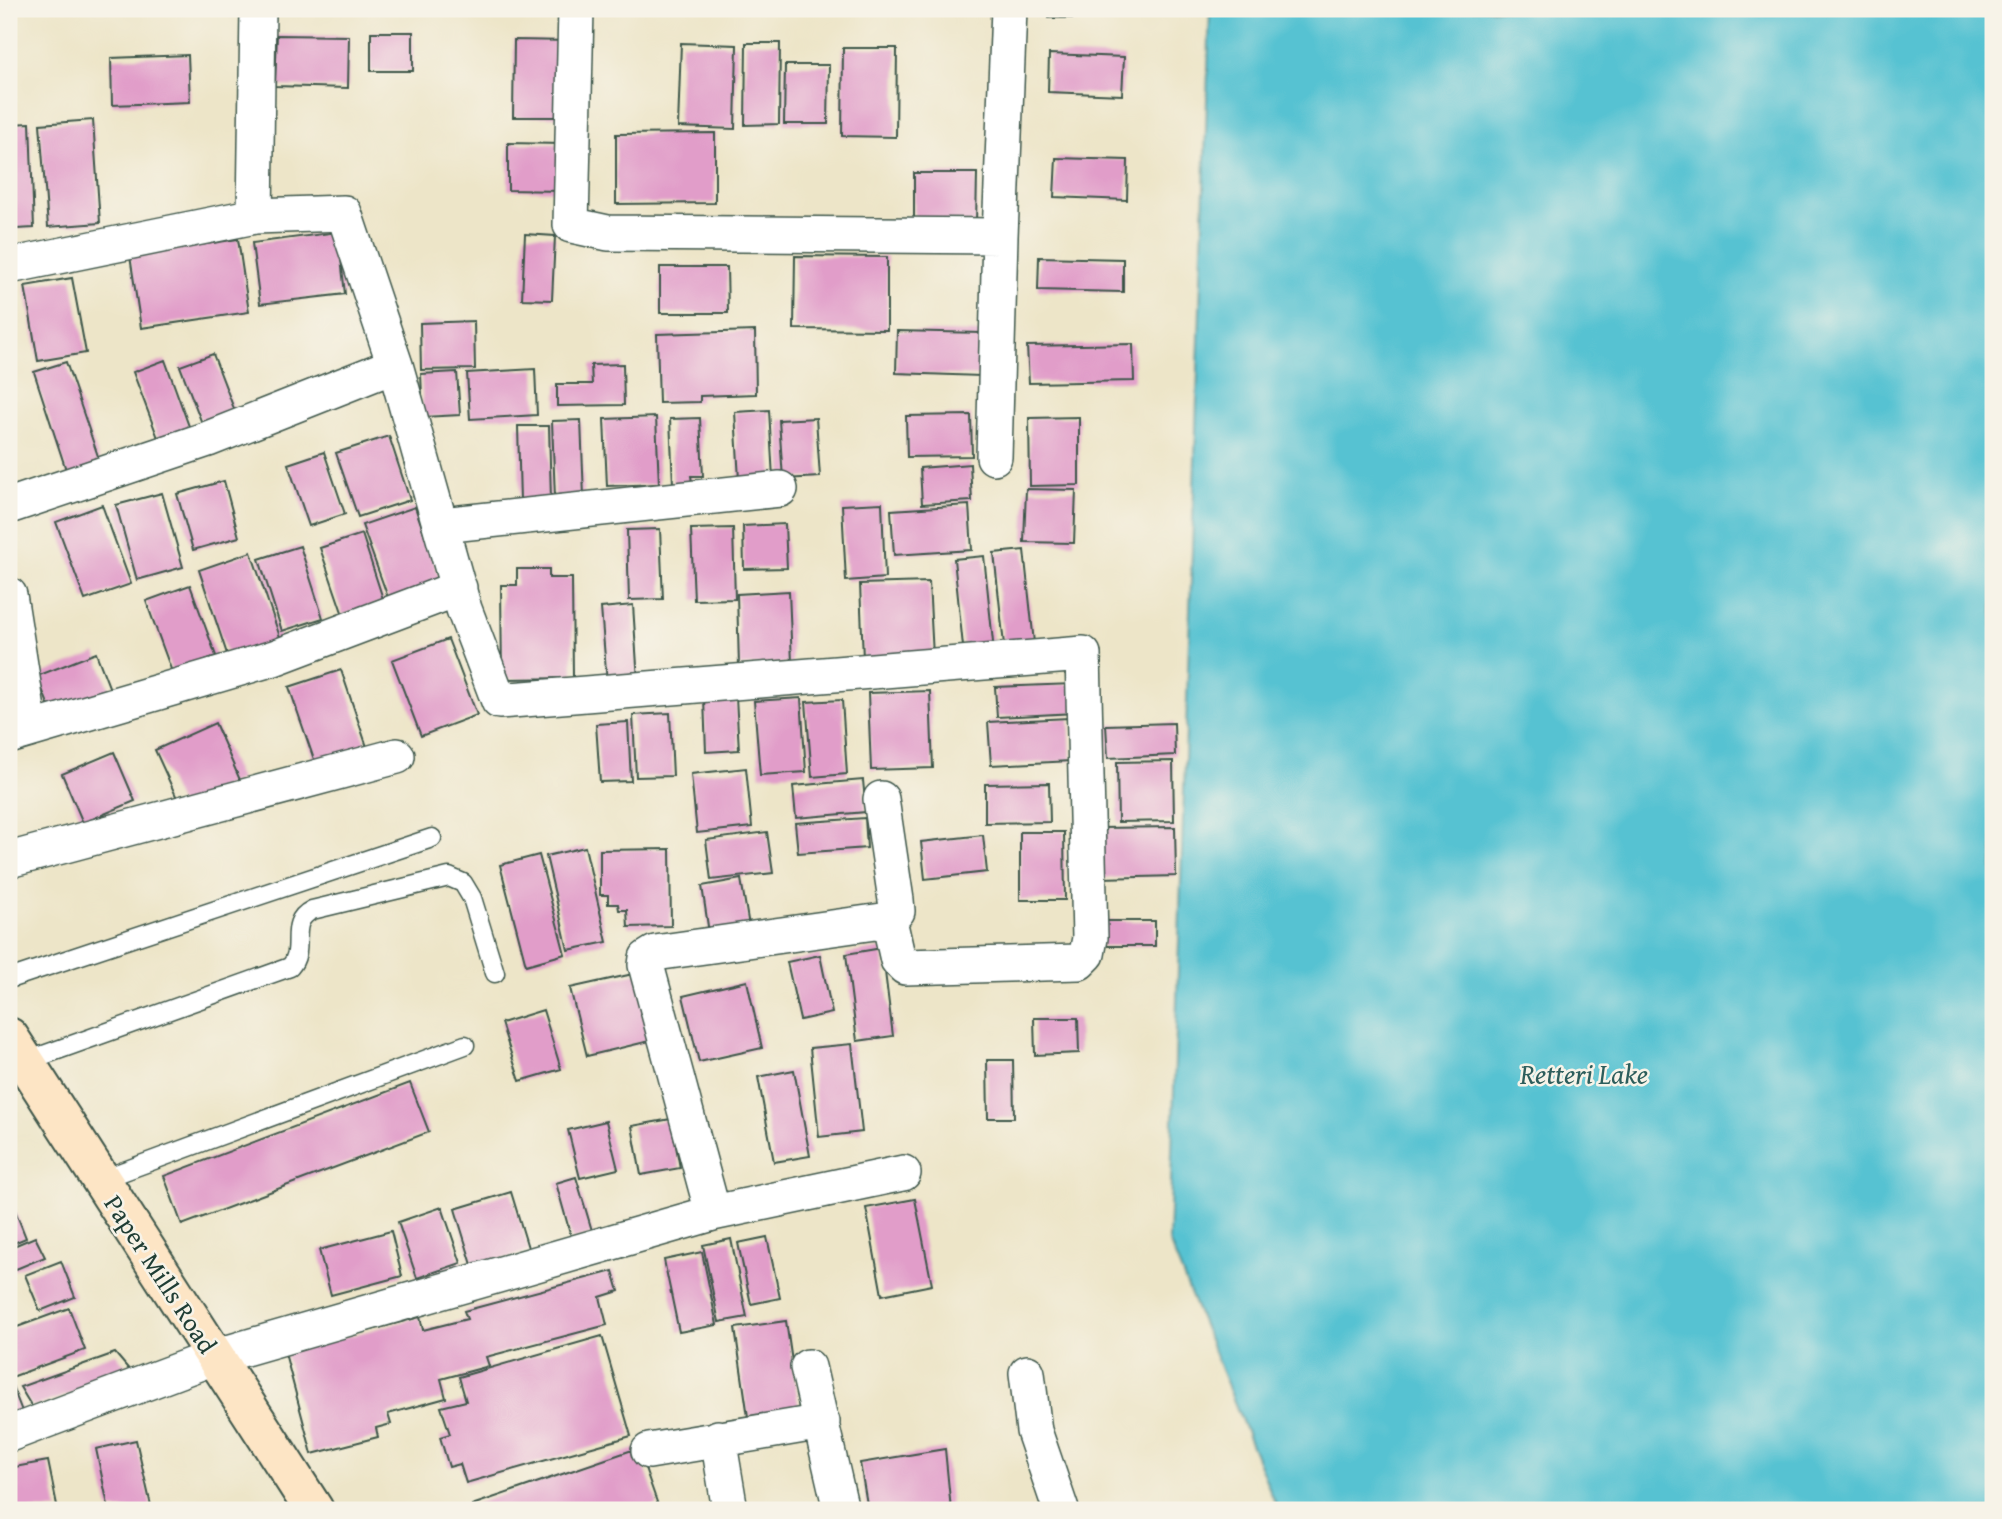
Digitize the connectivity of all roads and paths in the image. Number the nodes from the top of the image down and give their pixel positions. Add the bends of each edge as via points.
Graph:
1 (258, 9) edge
2 (576, 9) edge
3 (1009, 9) edge
4 (255, 216) junction
5 (1000, 236) junction
6 (9, 266) edge
7 (396, 365) junction
8 (994, 457) dead end
9 (780, 489) dead end
10 (9, 506) edge
11 (442, 525) junction
12 (459, 588) junction
13 (9, 596) edge
14 (20, 733) edge
15 (397, 756) dead end
16 (881, 799) dead end
17 (432, 838) dead end
18 (9, 860) edge
19 (889, 920) junction
20 (495, 973) dead end
21 (9, 979) edge
22 (465, 1045) dead end
23 (17, 1049) edge
24 (904, 1173) dead end
25 (100, 1180) junction
26 (713, 1213) junction
27 (214, 1357) junction
28 (808, 1367) dead end
29 (1027, 1373) dead end
30 (822, 1422) junction
31 (9, 1434) edge
32 (718, 1438) junction
33 (649, 1451) dead end
34 (314, 1510) edge
35 (730, 1510) edge
36 (841, 1510) edge
37 (1061, 1510) edge

1 - 4 street
2 - 5 street via 571,225 608,233
3 - 5 street
4 - 6 street
4 - 7 street via 344,213
5 - 8 street
7 - 10 street via 208,439
7 - 11 street
9 - 11 street
11 - 12 street
12 - 14 street via 274,658
12 - 19 street via 499,701 1083,654 1087,954 1079,962 905,967 898,960
13 - 14 street
15 - 18 street
16 - 19 street via 897,900 897,911
17 - 21 lane
19 - 26 street via 655,953 647,958
20 - 23 lane via 471,898 463,883 449,877 303,915 297,923 298,952 290,967
22 - 25 lane
23 - 25 main road, Paper Mills Road
24 - 26 street
25 - 27 main road, Paper Mills Road
26 - 27 street
27 - 31 street
27 - 34 main road, Paper Mills Road
28 - 30 street
29 - 37 street via 1034,1432
30 - 32 street
30 - 36 street
32 - 33 street
32 - 35 street

